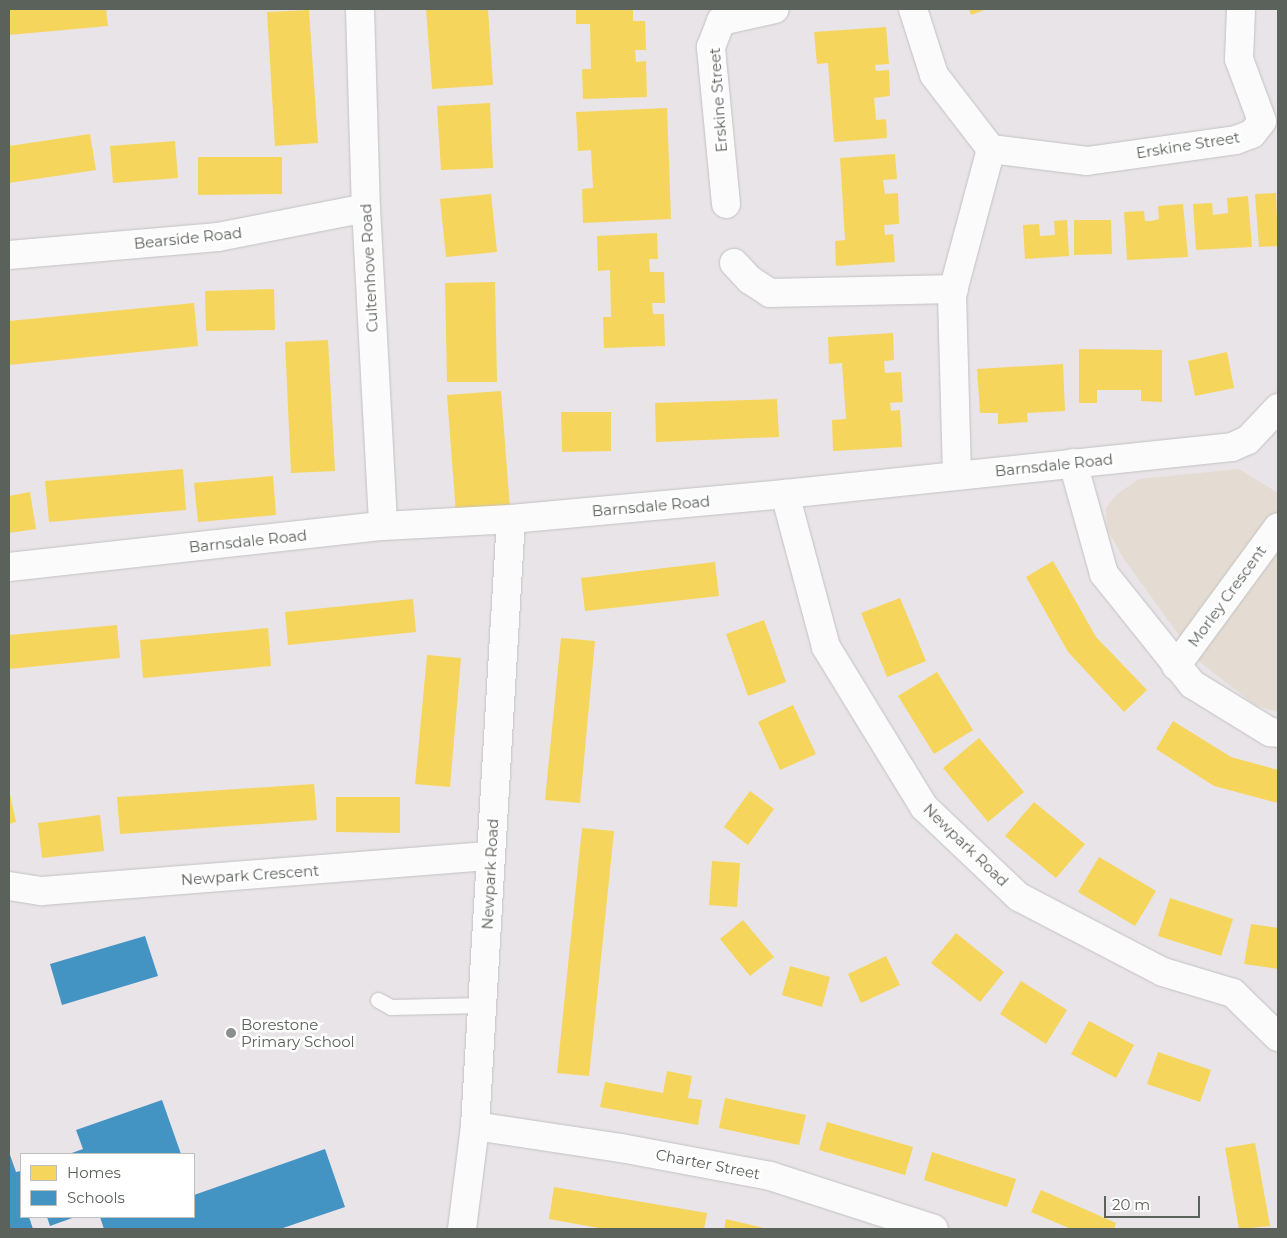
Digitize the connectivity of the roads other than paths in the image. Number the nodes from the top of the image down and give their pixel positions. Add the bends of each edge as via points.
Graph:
1 (360, 9) edge
2 (774, 9) edge
3 (912, 9) edge
4 (1241, 9) edge
5 (1270, 124) edge
6 (991, 148) junction
7 (726, 204) dead end
8 (366, 208) junction
9 (9, 255) edge
10 (734, 263) dead end
11 (954, 289) junction
12 (1278, 408) edge
13 (1073, 463) junction
14 (957, 475) junction
15 (786, 494) junction
16 (511, 519) junction
17 (383, 526) junction
18 (1278, 527) edge
19 (9, 567) edge
20 (1176, 666) junction
21 (1278, 733) edge
22 (491, 856) junction
23 (9, 886) edge
24 (378, 1000) dead end
25 (482, 1005) junction
26 (1278, 1037) edge
27 (475, 1126) junction
28 (462, 1229) edge
29 (934, 1229) edge

1 - 8 street, Cultenhove Road
2 - 7 street, Erskine Street via 721,21 711,47
3 - 6 street via 934,75
4 - 5 street, Erskine Street via 1239,60
5 - 6 street, Erskine Street via 1236,140 1088,160
6 - 11 street
8 - 9 street, Bearside Road via 218,237
8 - 17 street, Cultenhove Road
10 - 11 street via 750,280 770,293
11 - 14 street
12 - 13 street, Barnsdale Road via 1248,440 1232,447
13 - 14 street, Barnsdale Road
13 - 20 street, Morley Crescent via 1104,574
14 - 15 street, Barnsdale Road
15 - 16 street, Barnsdale Road
15 - 26 street, Newpark Road via 826,647 924,807 1019,897 1163,972 1233,993
16 - 17 street, Barnsdale Road
16 - 22 street, Newpark Road
17 - 19 street, Barnsdale Road
18 - 20 street, Morley Crescent
20 - 21 street, Morley Crescent via 1192,684 1270,732
22 - 23 street, Newpark Crescent via 42,890
22 - 25 street, Newpark Road
24 - 25 lane via 391,1007
25 - 27 street, Newpark Road
27 - 28 street, Newpark Road
27 - 29 street, Charter Street via 621,1148 770,1176

